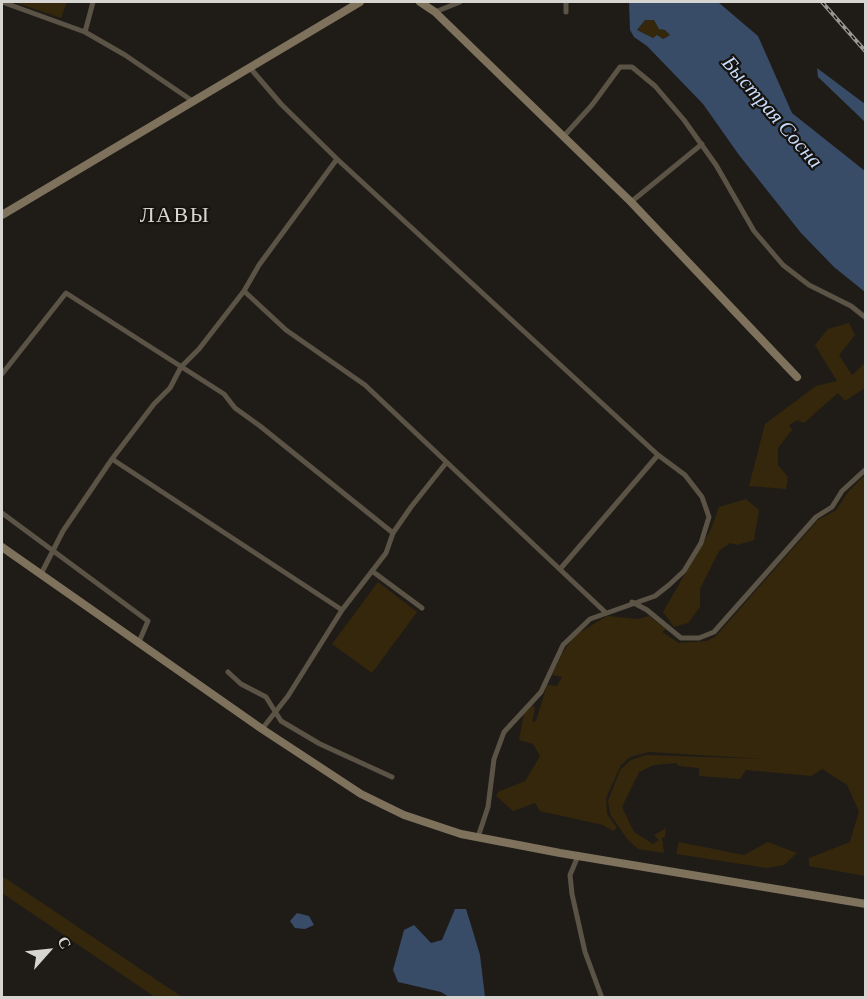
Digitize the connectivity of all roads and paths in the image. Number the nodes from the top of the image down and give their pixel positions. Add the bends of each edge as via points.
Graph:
1 (2, 2) edge
2 (93, 2) edge
3 (360, 2) edge
4 (420, 2) edge
5 (460, 2) edge
6 (566, 2) edge
7 (435, 12) junction
8 (566, 12) dead end
9 (85, 32) junction
10 (251, 69) junction
11 (195, 102) junction
12 (564, 136) junction
13 (702, 144) junction
14 (337, 159) junction
15 (631, 202) junction
16 (2, 215) edge
17 (244, 291) junction
18 (866, 318) edge
19 (181, 367) junction
20 (2, 374) edge
21 (797, 377) dead end
22 (658, 455) junction
23 (112, 459) junction
24 (446, 463) junction
25 (866, 469) edge
26 (2, 513) edge
27 (393, 533) junction
28 (2, 547) edge
29 (53, 550) junction
30 (561, 568) junction
31 (372, 571) junction
32 (41, 574) junction
33 (632, 602) junction
34 (422, 608) dead end
35 (342, 610) junction
36 (605, 612) junction
37 (138, 644) junction
38 (228, 672) dead end
39 (274, 711) junction
40 (261, 729) junction
41 (392, 777) dead end
42 (478, 837) junction
43 (578, 856) junction
44 (866, 904) edge
45 (602, 998) edge

1 - 9 street
2 - 9 street
3 - 10 main road
4 - 7 main road
5 - 7 street
6 - 8 street
7 - 12 main road
9 - 11 street
10 - 11 main road
10 - 14 street via 280,104
11 - 16 main road
12 - 13 street via 620,67 632,68 655,86
12 - 15 main road
13 - 15 street
13 - 18 street via 754,231 783,265
14 - 17 street
14 - 22 street
15 - 21 main road
17 - 19 street
17 - 24 street via 286,330 365,385
19 - 20 street via 66,293
19 - 23 street via 170,388
19 - 27 street via 224,394 235,408
22 - 30 street
22 - 33 street via 685,475 702,497 709,517 701,543 684,571 655,596
23 - 29 street
23 - 35 street
24 - 27 street
24 - 30 street
25 - 33 street via 842,491 832,507 816,517 714,632 681,639
26 - 29 street
27 - 31 street via 386,553
28 - 32 main road
29 - 32 street
29 - 37 street via 148,621
30 - 36 street
31 - 34 street
31 - 35 street
32 - 37 main road
33 - 36 street
35 - 39 street via 288,696
36 - 42 street via 576,630 563,645 541,692 504,732 494,759 488,807
37 - 40 main road
38 - 39 street via 266,697
39 - 40 street
39 - 41 street via 281,721 320,744
40 - 42 main road via 361,795 404,815
42 - 43 main road
43 - 44 main road
43 - 45 street via 570,875 572,894 585,952

